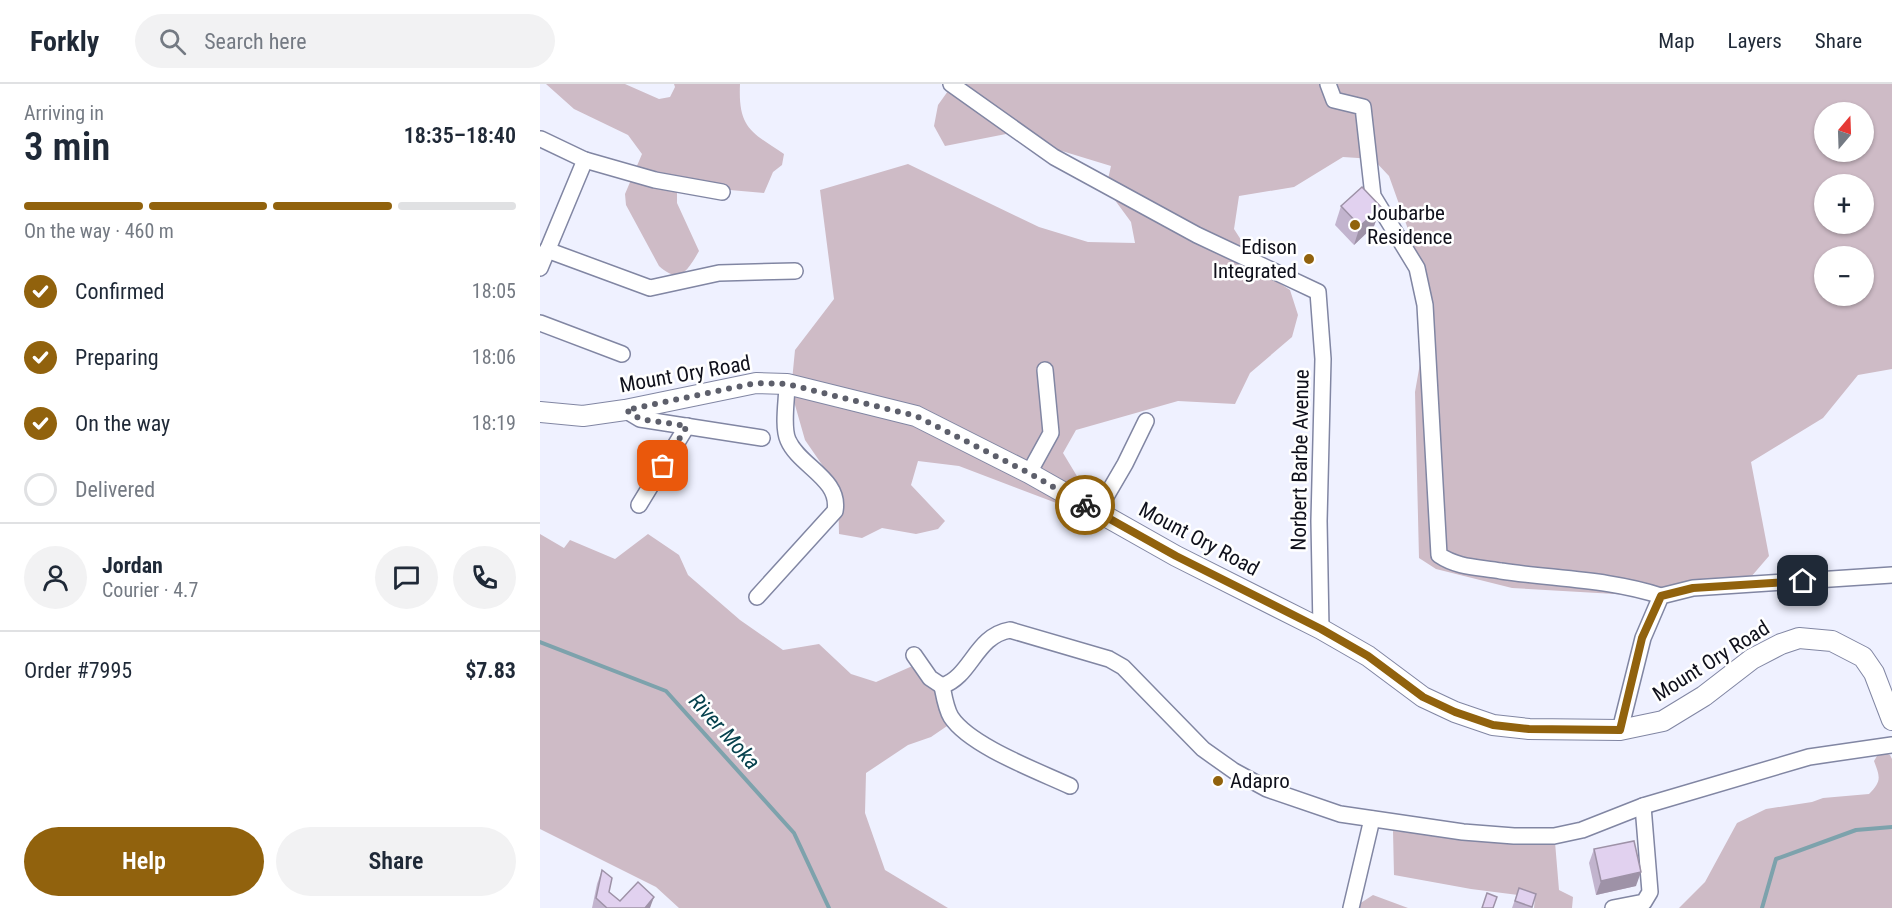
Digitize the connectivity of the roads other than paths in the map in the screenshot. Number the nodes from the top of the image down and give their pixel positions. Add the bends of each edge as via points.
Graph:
1 (951, 84) edge
2 (1328, 84) edge
3 (541, 140) edge
4 (585, 160) junction
5 (722, 192) dead end
6 (547, 250) junction
7 (540, 268) edge
8 (795, 271) dead end
9 (540, 323) edge
10 (622, 354) dead end
11 (1045, 370) dead end
12 (787, 384) junction
13 (626, 410) junction
14 (540, 412) edge
15 (1146, 421) dead end
16 (687, 426) junction
17 (762, 438) dead end
18 (1029, 473) junction
19 (639, 505) dead end
20 (1097, 512) junction
21 (1892, 575) edge
22 (1661, 596) junction
23 (757, 597) dead end
24 (1321, 629) junction
25 (914, 655) dead end
26 (942, 686) junction
27 (1892, 720) edge
28 (1620, 730) junction
29 (1892, 745) edge
30 (1070, 786) dead end
31 (1643, 806) junction
32 (1372, 819) junction
33 (1351, 908) edge
34 (1613, 908) edge

1 - 24 street, Norbert Barbe Avenue via 1054,157 1197,235 1318,292 1323,359 1318,521
2 - 22 street via 1334,100 1363,107 1373,196 1417,268 1425,305 1439,555 1451,563 1632,586
3 - 4 street
4 - 5 street via 655,180
4 - 6 street
6 - 7 street
6 - 8 street via 650,288 719,273
9 - 10 street
11 - 18 street via 1051,433
12 - 13 main road, Mount Ory Road via 756,383
12 - 18 main road, Mount Ory Road via 916,416
12 - 23 street via 787,439 829,485 837,501 835,511
13 - 14 main road, Mount Ory Road via 583,416
13 - 16 street via 640,419
15 - 20 street
16 - 17 street
16 - 19 street
18 - 20 main road, Mount Ory Road
20 - 24 main road, Mount Ory Road
21 - 22 street, Mount Ory Road via 1693,588
22 - 28 street, Mount Ory Road via 1642,638
24 - 28 main road, Mount Ory Road via 1368,656 1423,697 1493,725
25 - 26 street via 930,678
26 - 30 street via 950,715 962,731
26 - 32 street via 954,682 989,638 1010,630 1109,659 1123,667 1203,749 1234,771 1267,789 1340,814
27 - 28 main road, Mount Ory Road via 1874,673 1863,657 1832,641 1799,638 1752,659 1663,721
29 - 31 street via 1809,757
31 - 32 street via 1582,830 1554,836 1463,832
31 - 34 street via 1650,892 1644,902
32 - 33 street

